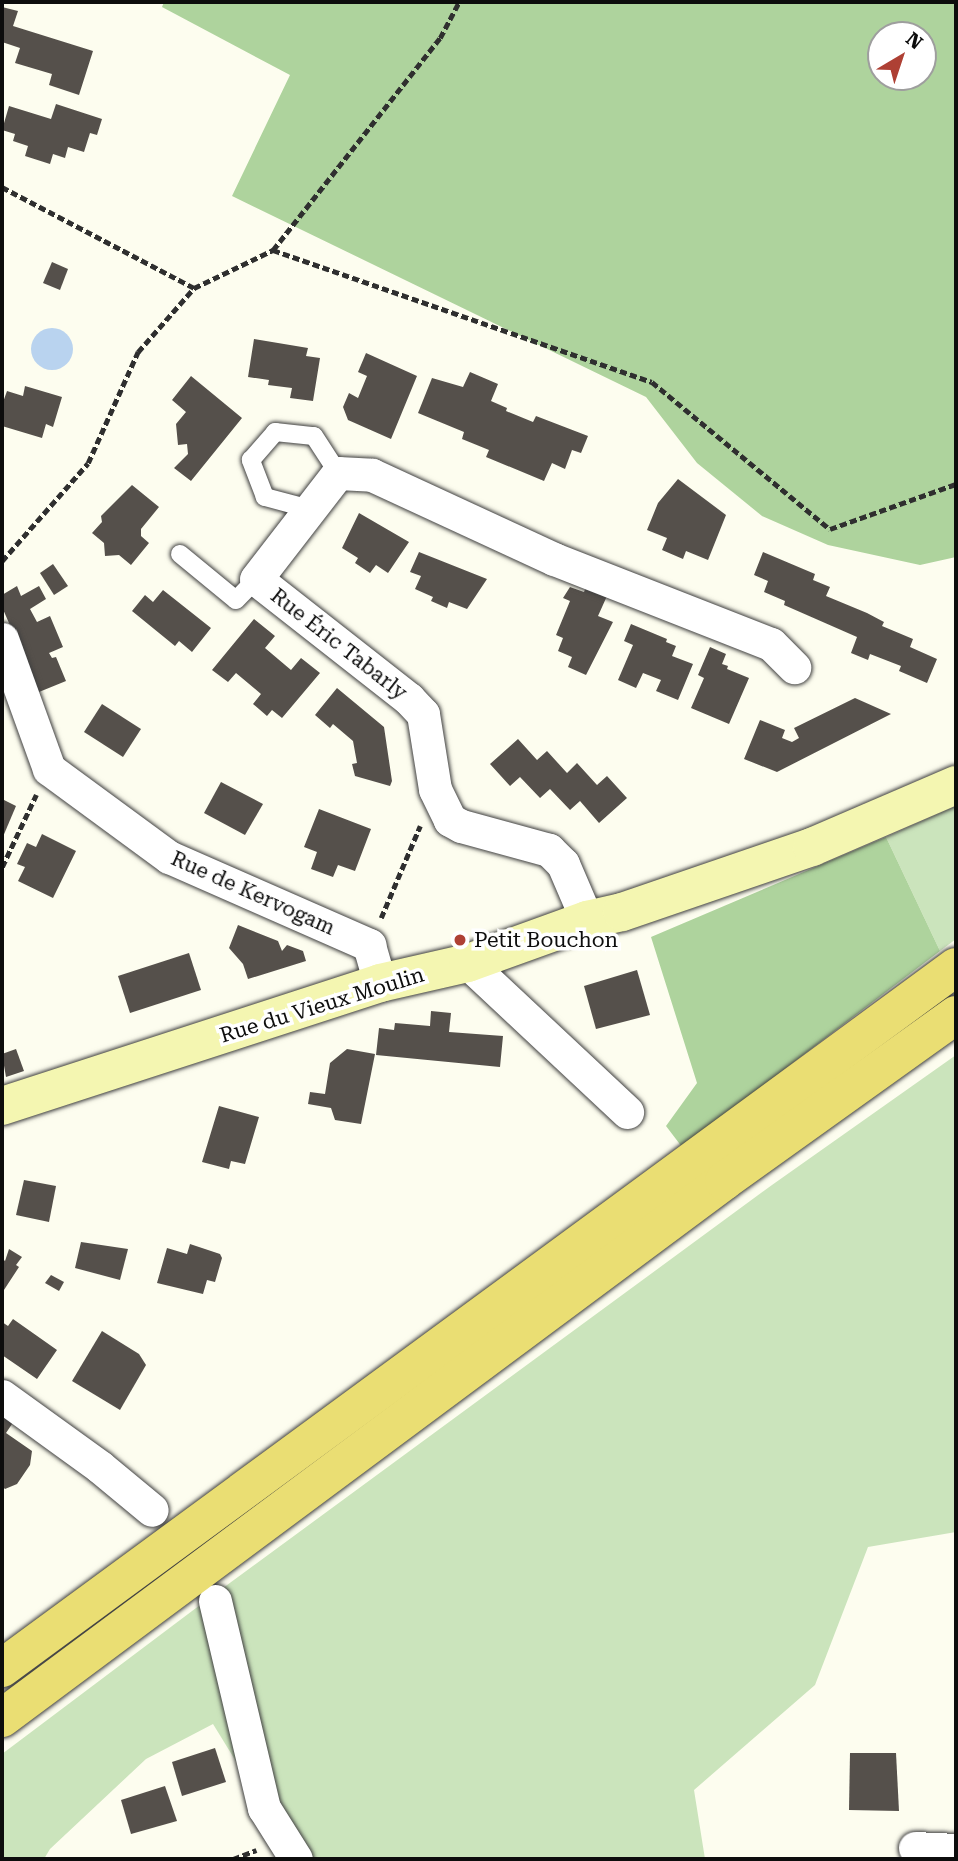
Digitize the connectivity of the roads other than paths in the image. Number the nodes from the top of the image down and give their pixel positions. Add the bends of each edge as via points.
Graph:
1 (338, 473) junction
2 (310, 509) junction
3 (180, 554) dead end
4 (256, 579) junction
5 (2, 639) edge
6 (794, 667) dead end
7 (956, 785) edge
8 (587, 920) junction
9 (468, 963) junction
10 (956, 967) edge
11 (380, 983) junction
12 (956, 1015) edge
13 (2, 1107) edge
14 (627, 1112) dead end
15 (2, 1396) edge
16 (152, 1510) dead end
17 (215, 1601) dead end
18 (2, 1668) edge
19 (2, 1718) edge
20 (915, 1848) dead end
21 (956, 1850) edge
22 (296, 1859) edge

1 - 2 street, Rue Éric Tabarly
1 - 2 lane via 314,436 275,432 251,460 265,498
1 - 6 street via 372,475 554,559 771,644
2 - 4 street, Rue Éric Tabarly
3 - 4 lane via 236,600
4 - 8 street, Rue Éric Tabarly via 423,714 435,789 450,820 549,850 563,864
5 - 11 street, Rue de Kervogam via 49,769 169,857 369,945
7 - 8 street, Rue du Vieux Moulin via 812,846
8 - 9 street, Rue du Vieux Moulin
9 - 11 street, Rue du Vieux Moulin
9 - 14 street
10 - 18 main road
11 - 13 street, Rue du Vieux Moulin
12 - 19 main road via 713,1189
15 - 16 street
17 - 22 street via 264,1808
20 - 21 street

